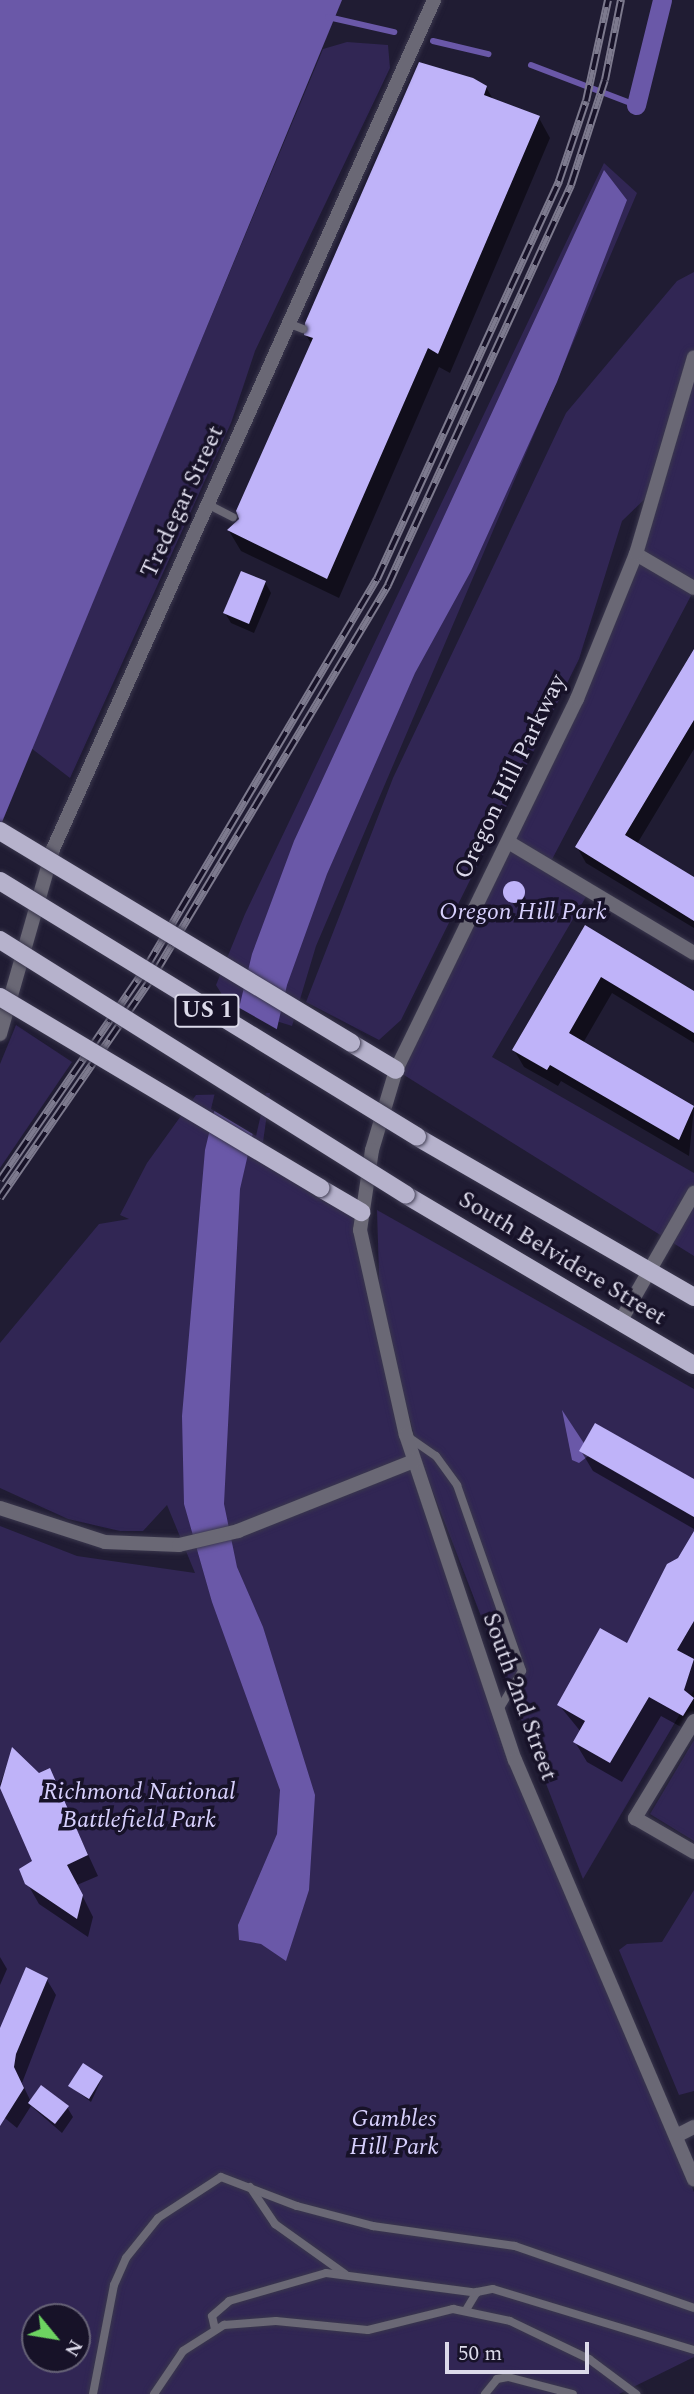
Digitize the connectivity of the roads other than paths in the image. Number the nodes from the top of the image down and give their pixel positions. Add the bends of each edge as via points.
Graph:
1 (434, 0) edge
2 (694, 357) edge
3 (207, 504) junction
4 (233, 517) dead end
5 (636, 554) junction
6 (694, 588) edge
7 (0, 831) edge
8 (510, 843) junction
9 (0, 881) edge
10 (0, 940) edge
11 (694, 953) edge
12 (0, 997) edge
13 (0, 1034) edge
14 (396, 1070) junction
15 (694, 1193) edge
16 (360, 1212) junction
17 (649, 1271) junction
18 (694, 1297) edge
19 (620, 1322) junction
20 (694, 1364) edge
21 (406, 1435) junction
22 (414, 1461) junction
23 (0, 1508) edge
24 (497, 1713) junction
25 (694, 1721) edge
26 (694, 1852) edge
27 (694, 2127) edge
28 (676, 2136) junction
29 (694, 2179) edge
30 (250, 2187) junction
31 (345, 2274) junction
32 (477, 2293) junction
33 (694, 2308) edge
34 (466, 2310) junction
35 (215, 2329) junction
36 (694, 2350) edge
37 (93, 2394) edge
38 (154, 2394) edge
39 (485, 2394) edge
40 (573, 2394) edge
41 (636, 2394) edge

1 - 3 street, Tredegar Street via 296,326
2 - 5 street, Oregon Hill Parkway
3 - 4 lane
3 - 13 street, Tredegar Street via 53,849
5 - 6 street
5 - 8 street, Oregon Hill Parkway
7 - 14 main road, bridge
8 - 11 street
8 - 14 street, Oregon Hill Parkway via 443,963
9 - 17 main road, South Belvidere Street / US 1, bridge via 417,1137
10 - 19 main road, South Belvidere Street / US 1, bridge via 406,1195
12 - 16 main road, bridge via 191,1117
14 - 16 street, Oregon Hill Parkway
15 - 17 street
16 - 21 street, South 2nd Street via 360,1240
17 - 18 main road, South Belvidere Street / US 1
17 - 19 street
19 - 20 main road, South Belvidere Street / US 1
21 - 22 street, South 2nd Street
21 - 24 lane via 436,1456 457,1486 522,1671
22 - 23 street via 238,1531 179,1545 105,1542
22 - 24 street, South 2nd Street
24 - 28 street, South 2nd Street
25 - 26 street via 635,1818
27 - 28 street
28 - 29 street, South 2nd Street
30 - 31 lane via 275,2224
30 - 33 lane via 373,2226 515,2246
30 - 37 lane via 221,2177 141,2234 114,2285
31 - 32 lane
31 - 35 lane via 239,2297 212,2316
32 - 34 lane
32 - 36 lane via 504,2292
34 - 35 lane via 368,2330 248,2321
34 - 41 lane via 510,2321 589,2359
35 - 38 lane via 183,2351
39 - 40 lane via 497,2379 508,2377

